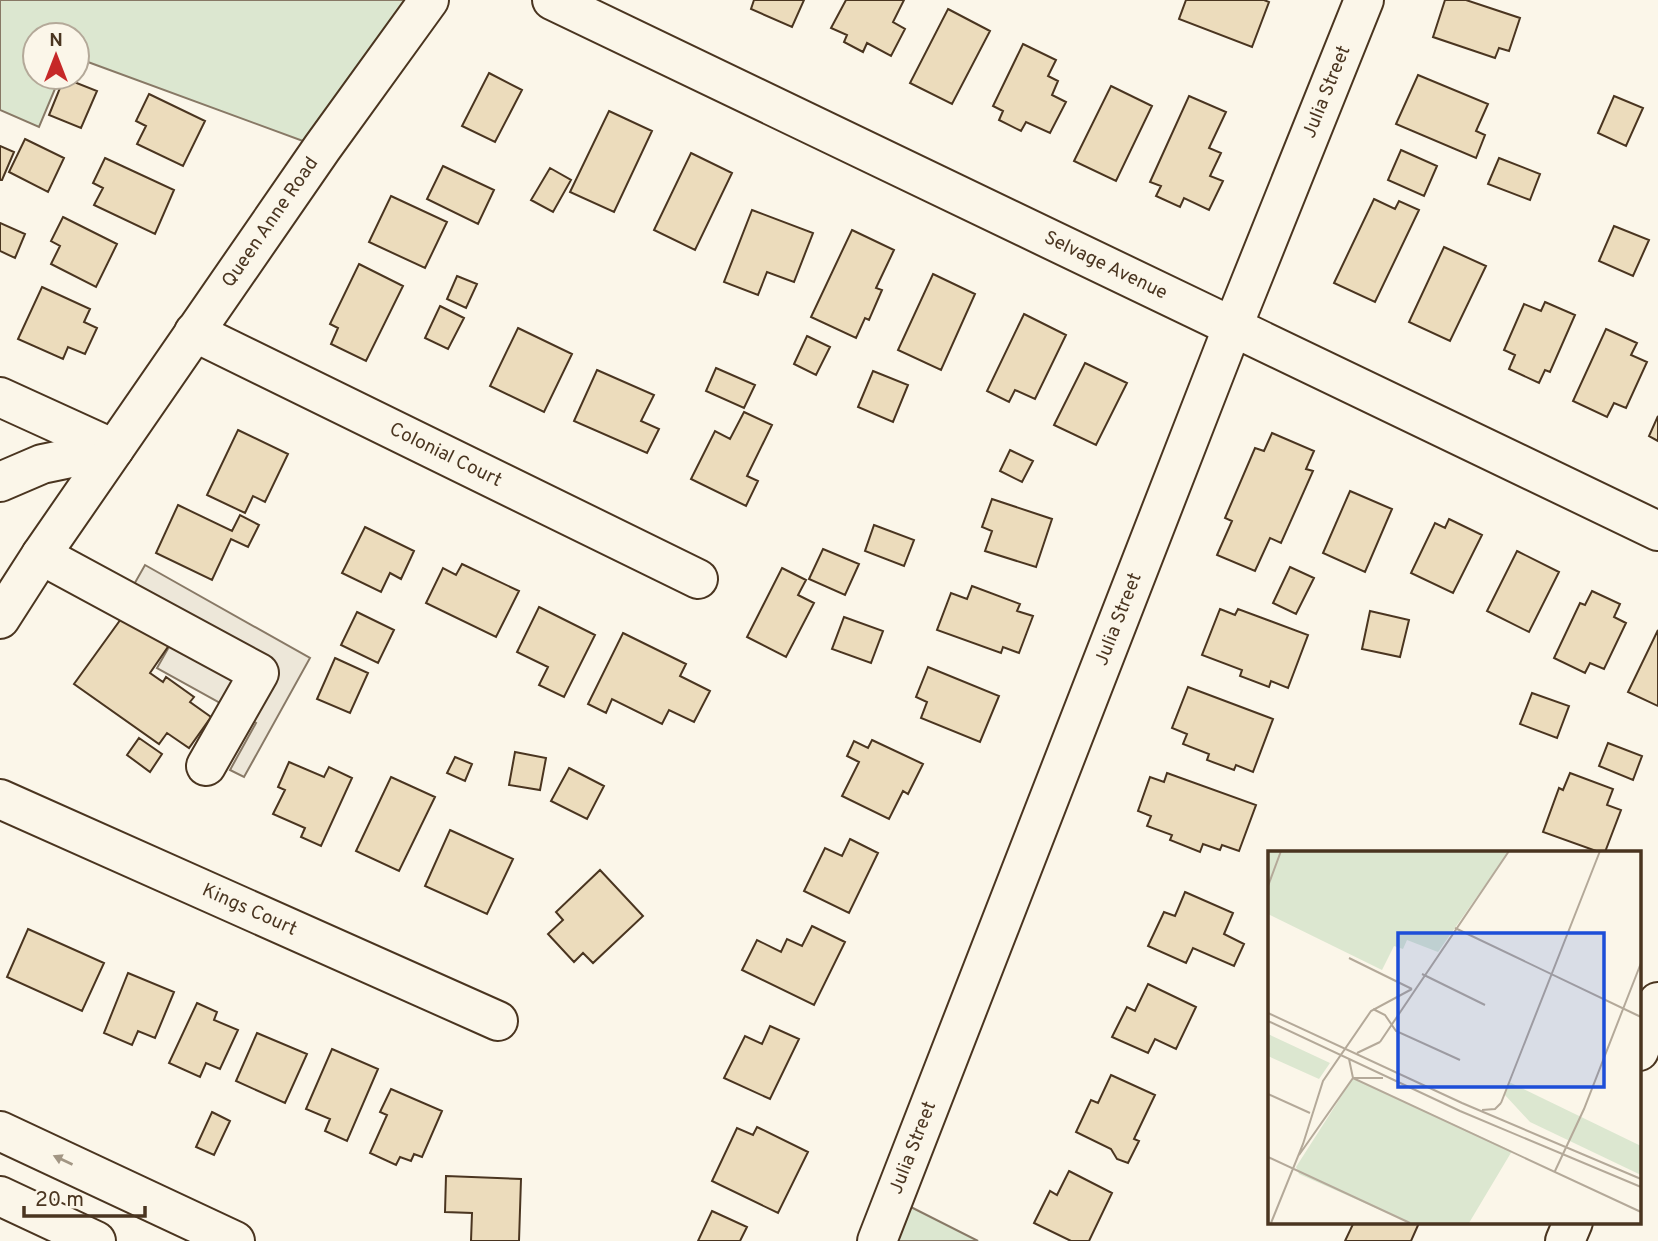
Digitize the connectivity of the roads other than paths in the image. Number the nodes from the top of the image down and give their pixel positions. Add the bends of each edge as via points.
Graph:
1 (429, 0) edge
2 (552, 0) edge
3 (1363, 0) edge
4 (1233, 326) junction
5 (194, 332) junction
6 (0, 397) edge
7 (114, 449) junction
8 (0, 482) edge
9 (1658, 531) edge
10 (41, 555) junction
11 (698, 579) dead end
12 (0, 619) edge
13 (206, 766) dead end
14 (0, 799) edge
15 (1658, 1002) edge
16 (498, 1021) dead end
17 (1640, 1048) edge
18 (0, 1131) edge
19 (0, 1196) edge
20 (0, 1203) edge
21 (40, 1215) junction
22 (1572, 1224) edge
23 (96, 1241) edge
24 (236, 1241) edge
25 (877, 1241) edge
26 (1565, 1241) edge

1 - 5 main road, Queen Anne Road
2 - 4 main road, Selvage Avenue
3 - 4 main road, Julia Street
4 - 9 main road, Selvage Avenue
4 - 25 main road, Julia Street
5 - 7 main road, Queen Anne Road
5 - 11 main road, Colonial Court
6 - 7 main road
7 - 8 main road via 42,464
7 - 10 main road, Queen Anne Road
10 - 12 main road, Queen Anne Road
10 - 13 main road via 259,673
14 - 16 main road, Kings Court
15 - 17 main road
24 -> 18 main road
19 - 21 main road
20 - 21 main road
21 - 23 main road
22 - 26 main road

